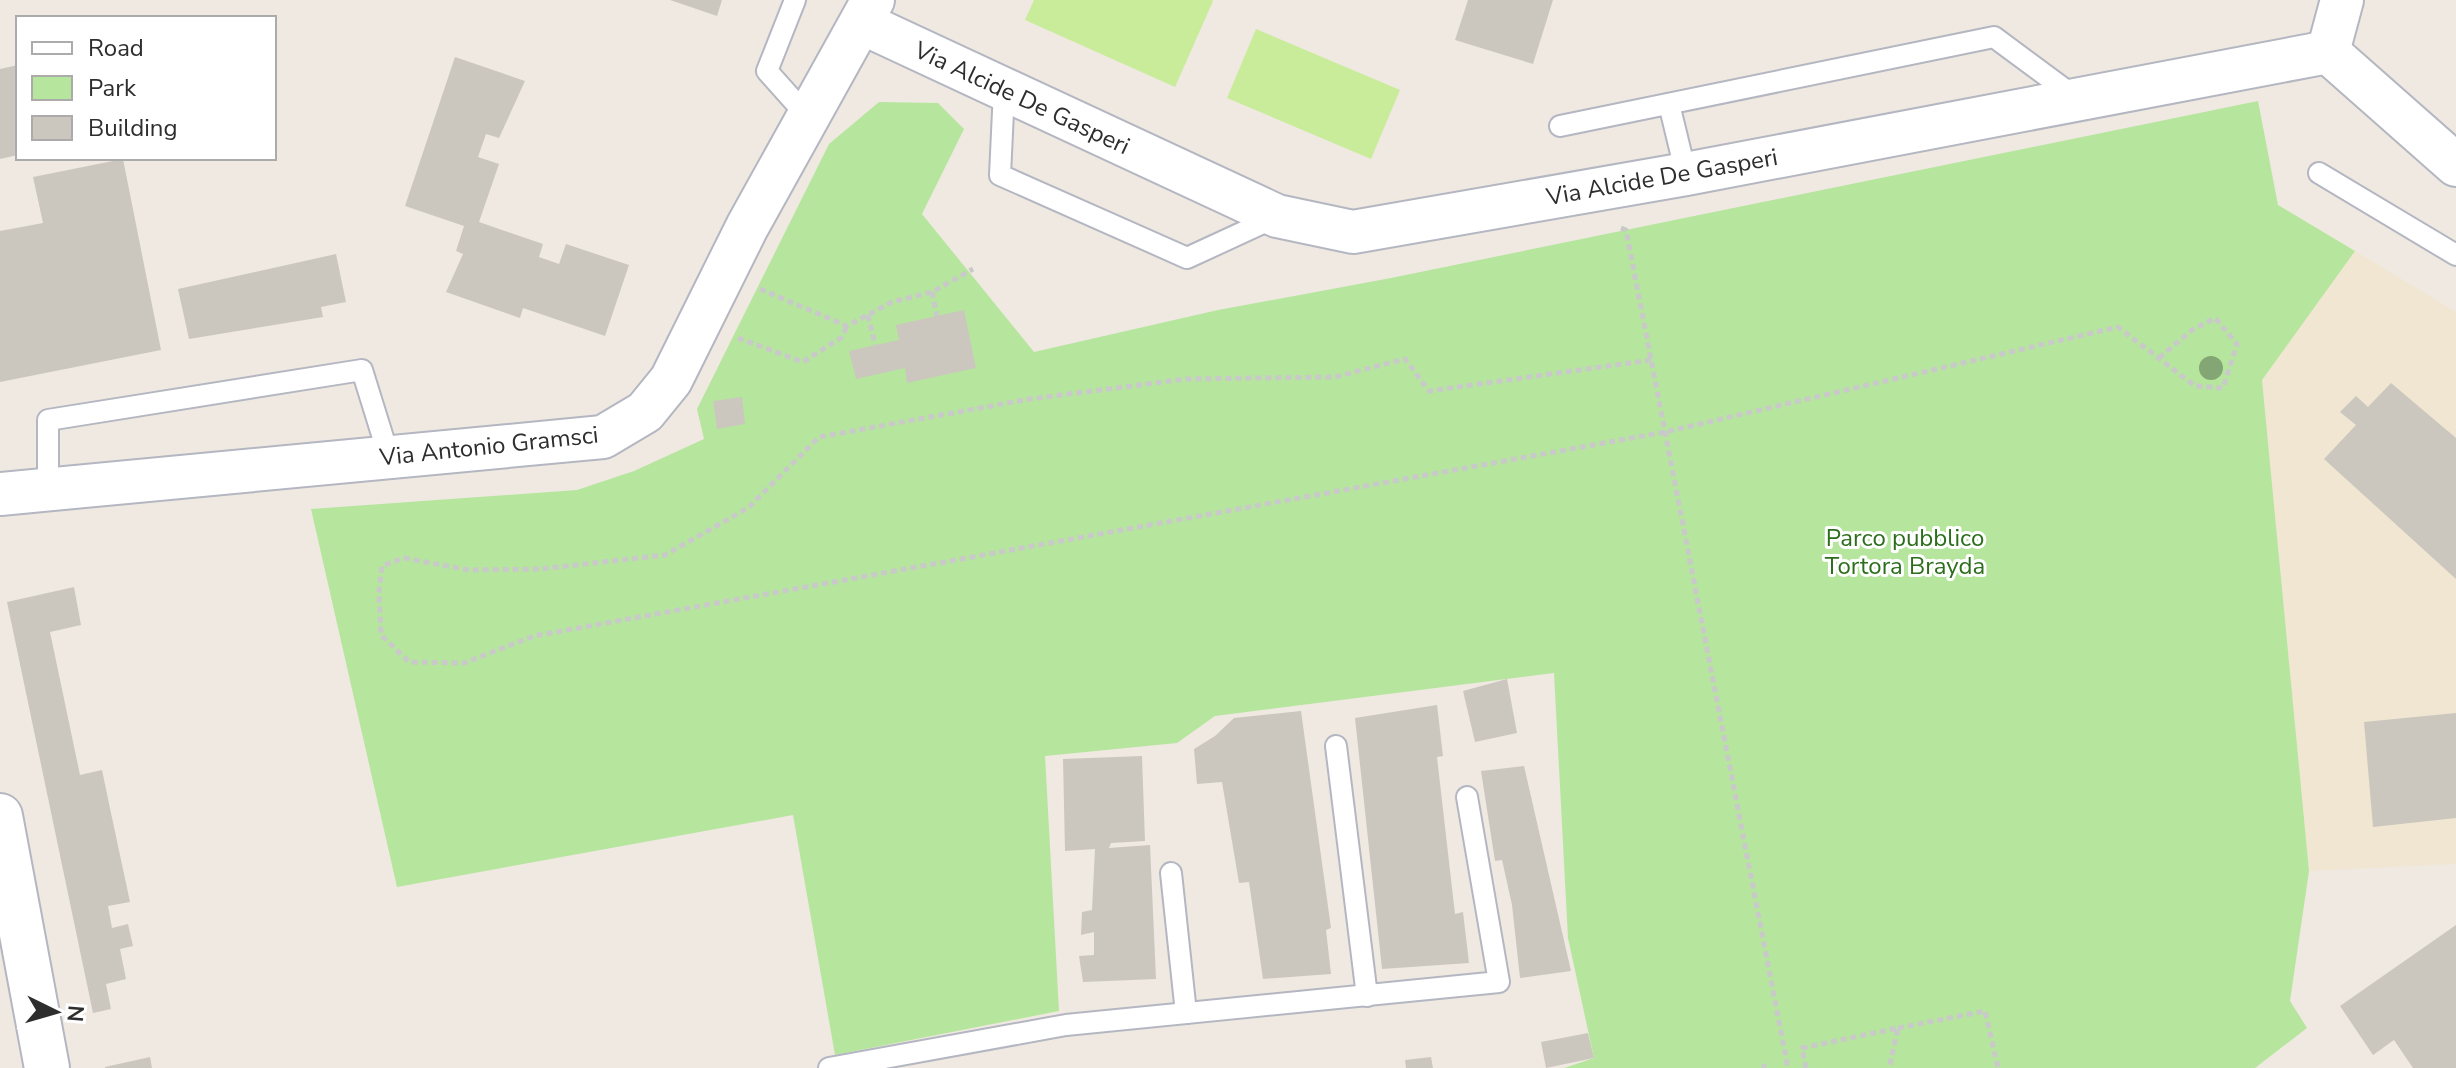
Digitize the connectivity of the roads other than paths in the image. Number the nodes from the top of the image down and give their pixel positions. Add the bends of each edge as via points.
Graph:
1 (795, 0) edge
2 (2342, 0) edge
3 (868, 12) edge
4 (2328, 52) junction
5 (1004, 90) junction
6 (2079, 99) junction
7 (1669, 104) junction
8 (809, 118) junction
9 (1560, 126) dead end
10 (2456, 165) edge
11 (2319, 173) dead end
12 (1686, 174) junction
13 (1277, 216) junction
14 (2456, 255) edge
15 (389, 457) junction
16 (48, 490) junction
17 (0, 494) edge
18 (1336, 746) dead end
19 (1467, 797) dead end
20 (0, 816) edge
21 (1171, 873) dead end
22 (1367, 996) junction
23 (1186, 1013) junction
24 (47, 1068) edge
25 (829, 1068) edge

1 - 8 lane via 767,71
2 - 4 street
3 - 5 street, Via Alcide De Gasperi
3 - 8 street, Via Antonio Gramsci
4 - 6 street, Via Alcide De Gasperi
4 - 10 street
5 - 13 street, Via Alcide De Gasperi
5 - 13 lane via 1000,175 1187,258
6 - 7 lane via 1994,37
6 - 12 street, Via Alcide De Gasperi
7 - 9 lane
7 - 12 lane
8 - 15 street, Via Antonio Gramsci via 747,227 671,380 645,412 603,437
11 - 14 lane
12 - 13 street, Via Alcide De Gasperi via 1353,232
15 - 16 street, Via Antonio Gramsci
15 - 16 lane via 362,370 48,420
16 - 17 street, Via Antonio Gramsci
18 - 22 lane
19 - 22 lane via 1499,982
20 - 24 main road
21 - 23 lane
22 - 23 lane
23 - 25 lane via 1066,1025

